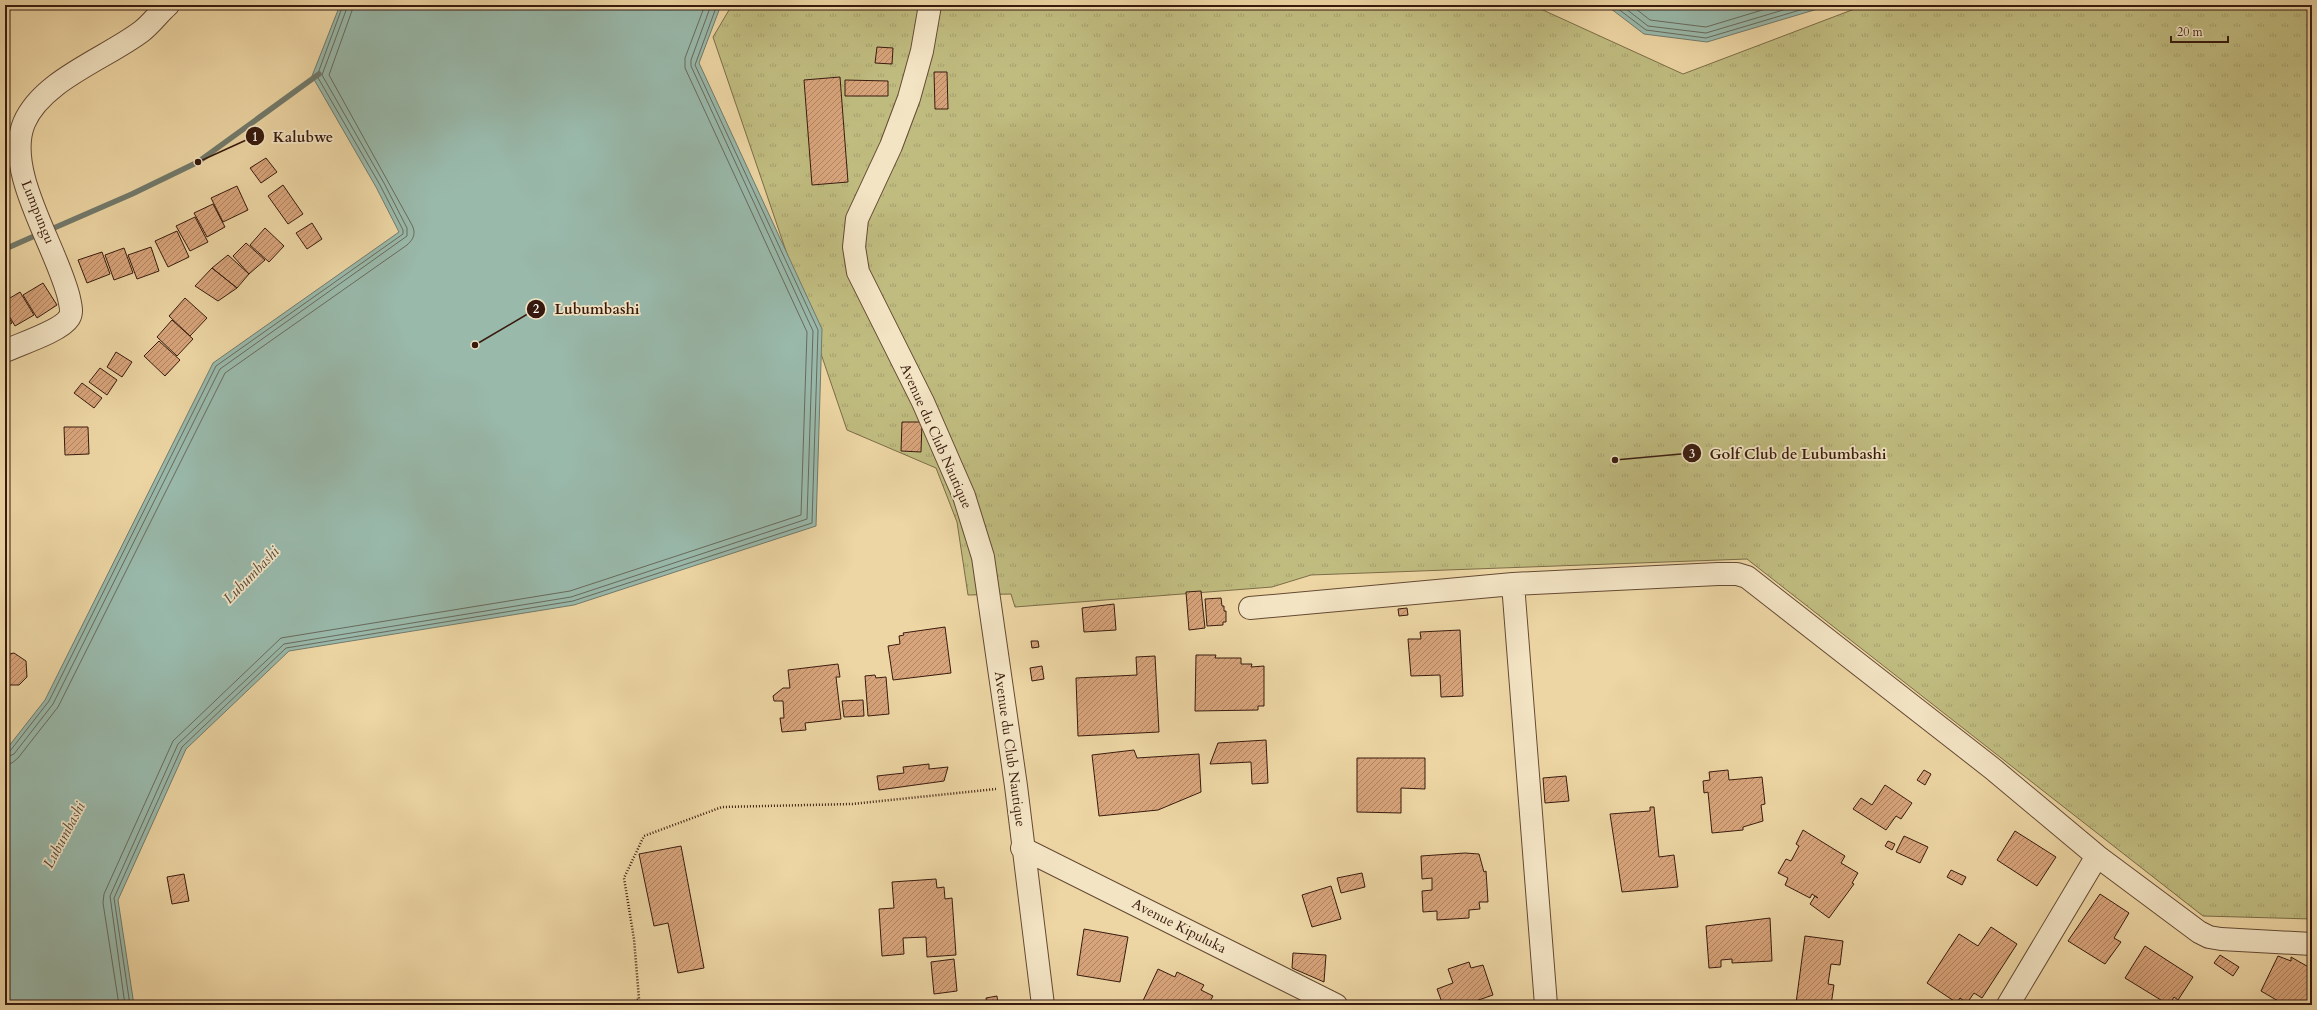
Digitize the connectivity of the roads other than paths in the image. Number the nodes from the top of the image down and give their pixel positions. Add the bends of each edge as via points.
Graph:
1 (168, 5) edge
2 (930, 5) edge
3 (5, 351) edge
4 (1513, 584) junction
5 (1250, 608) dead end
6 (1022, 848) junction
7 (2096, 856) junction
8 (2312, 944) edge
9 (1043, 1005) edge
10 (1336, 1005) edge
11 (1546, 1005) edge
12 (2008, 1005) edge

1 - 3 street, Lumpungu via 143,30 57,84 34,104 24,123 20,138 21,166 30,200 64,278 71,309 70,318 63,325
2 - 6 street, Avenue du Club Nautique via 910,98 857,219 854,247 858,272 923,402 964,496 983,557 1016,786
4 - 5 street
4 - 7 street via 1718,574 1747,577 1993,769
4 - 11 street
6 - 9 street, Avenue du Club Nautique
6 - 10 street, Avenue Kipuluka
7 - 8 street via 2209,937
7 - 12 street

